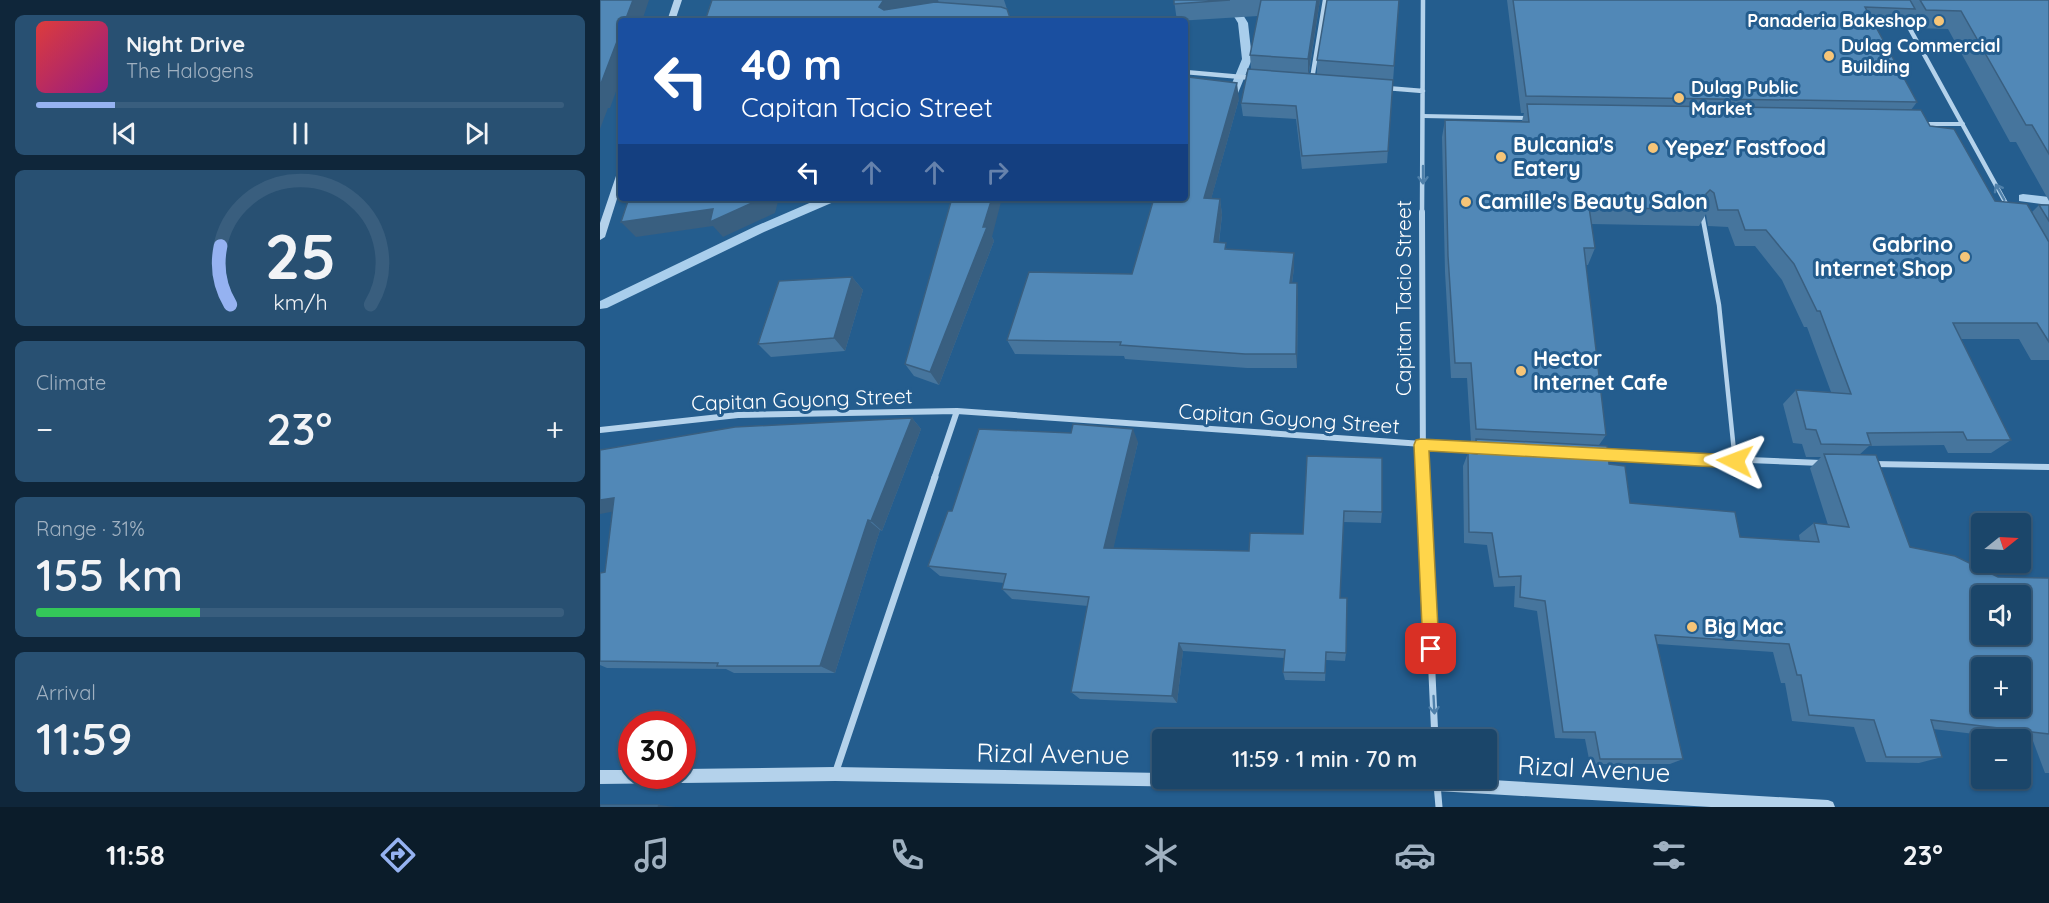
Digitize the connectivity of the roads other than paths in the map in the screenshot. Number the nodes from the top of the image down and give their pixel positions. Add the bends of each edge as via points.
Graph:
1 (678, 0) edge
2 (1325, 0) edge
3 (1423, 0) edge
4 (1899, 10) edge
5 (996, 17) edge
6 (672, 18) edge
7 (1001, 18) edge
8 (1188, 72) edge
9 (1258, 78) edge
10 (1300, 81) edge
11 (1312, 82) junction
12 (1323, 83) edge
13 (1378, 87) edge
14 (1423, 91) junction
15 (1423, 116) junction
16 (1531, 118) edge
17 (1915, 124) edge
18 (1963, 124) junction
19 (618, 182) edge
20 (1701, 211) edge
21 (2014, 218) edge
22 (600, 237) edge
23 (957, 411) junction
24 (600, 430) edge
25 (1421, 445) junction
26 (1491, 448) edge
27 (1596, 454) edge
28 (1735, 461) junction
29 (1828, 463) edge
30 (1863, 464) edge
31 (2049, 467) edge
32 (1434, 729) edge
33 (835, 774) junction
34 (600, 777) edge
35 (1152, 778) edge
36 (1497, 785) edge
37 (1438, 789) edge
38 (1439, 807) edge
39 (1828, 807) edge

1 - 6 street
2 - 11 street
3 - 14 street, Capitan Tacio Street
4 - 18 street
5 - 7 street
8 - 9 street
10 - 11 street
11 - 12 street
13 - 14 street
14 - 15 street, Capitan Tacio Street
15 - 16 lane
15 -> 25 street, Capitan Tacio Street
17 - 18 lane
21 -> 18 street
19 - 22 street
20 - 28 lane via 1719,305
23 - 24 street, Capitan Goyong Street via 738,415
23 - 25 street, Capitan Goyong Street
23 - 33 street
25 - 26 street, Capitan Goyong Street
25 -> 32 street, Capitan Tacio Street
27 - 28 street
28 - 29 street
30 - 31 street
33 - 34 street, Rizal Avenue
33 - 35 street, Rizal Avenue
36 - 39 street, Rizal Avenue
37 - 38 street

